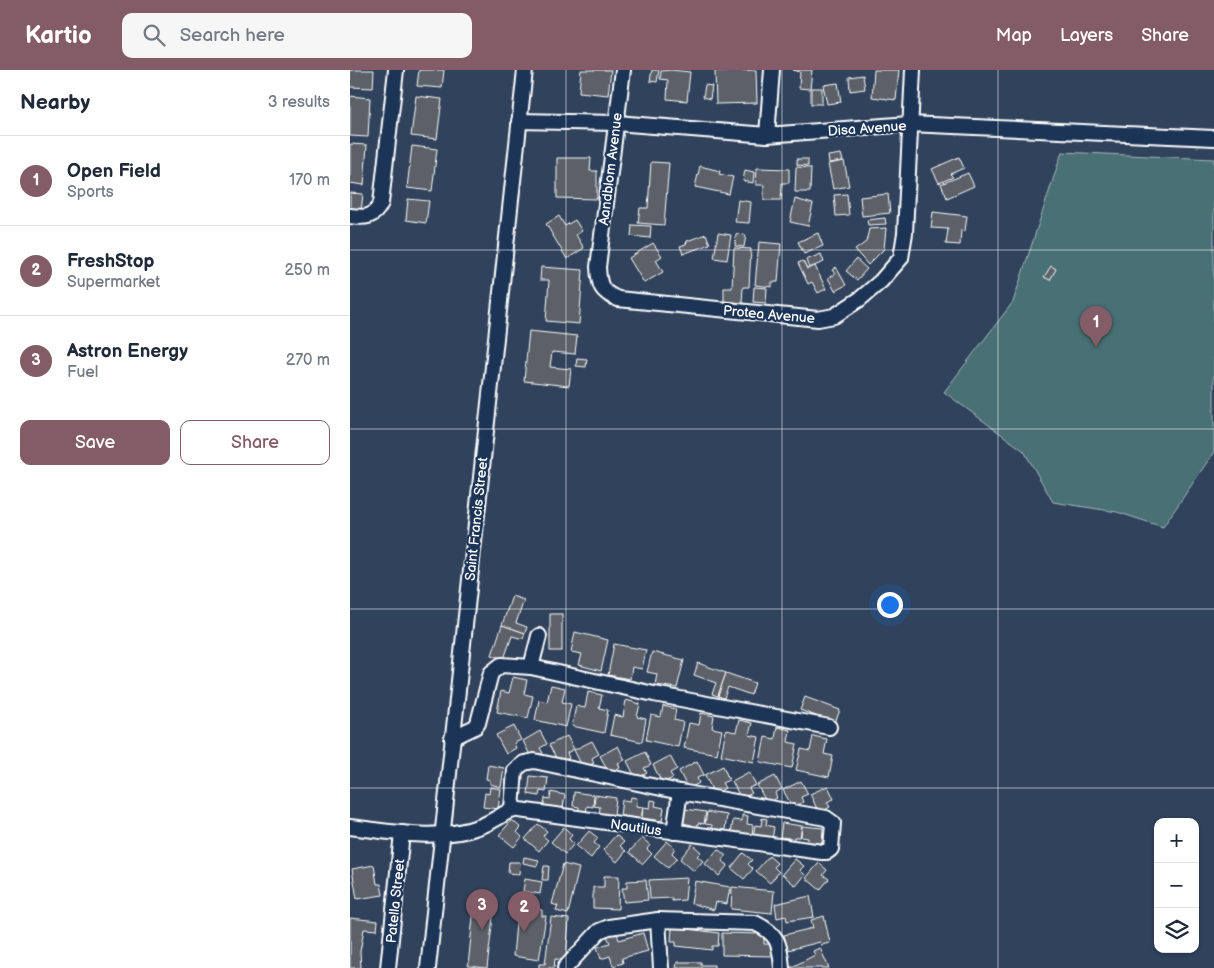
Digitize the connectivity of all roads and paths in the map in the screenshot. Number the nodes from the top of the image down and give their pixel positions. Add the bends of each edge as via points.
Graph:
1 (396, 70) edge
2 (525, 70) edge
3 (622, 70) edge
4 (772, 70) edge
5 (913, 70) edge
6 (520, 121) junction
7 (616, 123) junction
8 (909, 124) junction
9 (767, 135) junction
10 (1214, 138) edge
11 (350, 216) edge
12 (598, 267) joint
13 (539, 636) dead end
14 (531, 667) junction
15 (829, 727) dead end
16 (452, 738) junction
17 (680, 792) junction
18 (512, 809) junction
19 (350, 827) edge
20 (674, 832) junction
21 (402, 833) junction
22 (442, 835) junction
23 (658, 920) junction
24 (388, 968) edge
25 (428, 968) edge
26 (565, 968) edge
27 (661, 968) edge
28 (782, 968) edge

1 - 11 street via 381,203 370,216
2 - 6 street, Saint Francis Street
3 - 7 street, Aandblom Avenue
4 - 9 street
5 - 8 street, Protea Avenue
6 - 7 street, Disa Avenue
6 - 16 street, Saint Francis Street
7 - 9 street, Disa Avenue
7 - 12 street, Aandblom Avenue
8 - 9 street, Disa Avenue
8 - 10 street, Disa Avenue
8 - 12 street, Protea Avenue via 905,233 901,258 860,300 834,316 802,319 618,299 603,290 598,280
13 - 14 street
14 - 15 street
14 - 16 street via 504,665 495,668 476,727
16 - 22 street, Saint Francis Street
17 - 18 street via 527,762 515,770
17 - 20 street
17 - 20 street, Nautilus via 826,818 833,823 831,847 828,852 822,852
18 - 20 street, Nautilus
18 - 22 street via 483,826
19 - 21 street
21 - 22 street
21 - 24 street, Patella Street
22 - 25 street, Saint Francis Street
23 - 26 street via 599,931
23 - 27 street
23 - 28 street via 755,923 777,938

